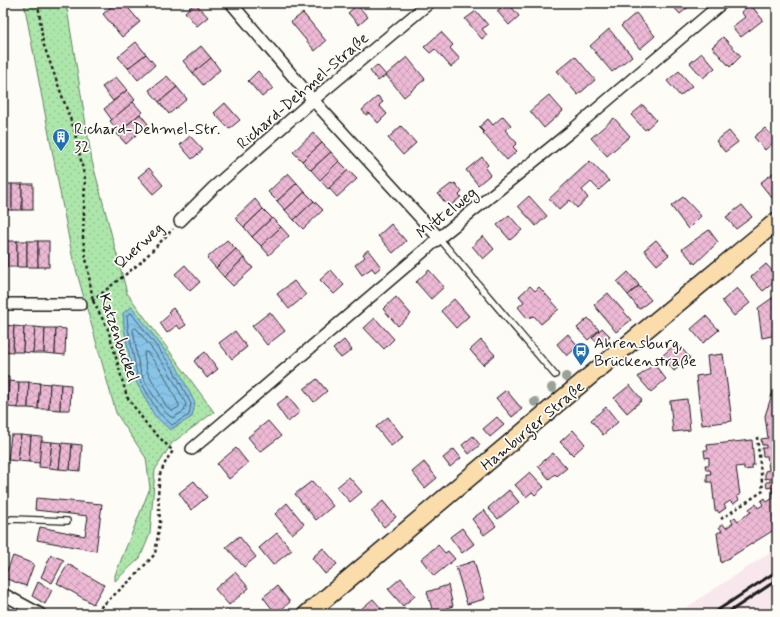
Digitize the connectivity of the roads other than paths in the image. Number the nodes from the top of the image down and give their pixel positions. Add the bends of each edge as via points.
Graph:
1 (231, 3) edge
2 (429, 3) edge
3 (722, 3) edge
4 (313, 100) junction
5 (180, 221) road end
6 (776, 224) edge
7 (439, 238) junction
8 (3, 304) edge
9 (81, 304) dead end
10 (555, 375) dead end
11 (192, 449) dead end
12 (67, 521) dead end
13 (3, 524) edge
14 (3, 594) edge
15 (40, 614) edge
16 (307, 614) edge

1 - 4 street
2 - 4 street, Richard-Dehmel-Straße
3 - 7 street, Mittelweg via 570,132
4 - 5 street, Richard-Dehmel-Straße
4 - 7 street
6 - 16 main road, Hamburger Straße via 585,380
7 - 10 lane
7 - 11 street, Mittelweg
8 - 9 street
12 - 13 lane via 12,519
14 - 15 street

